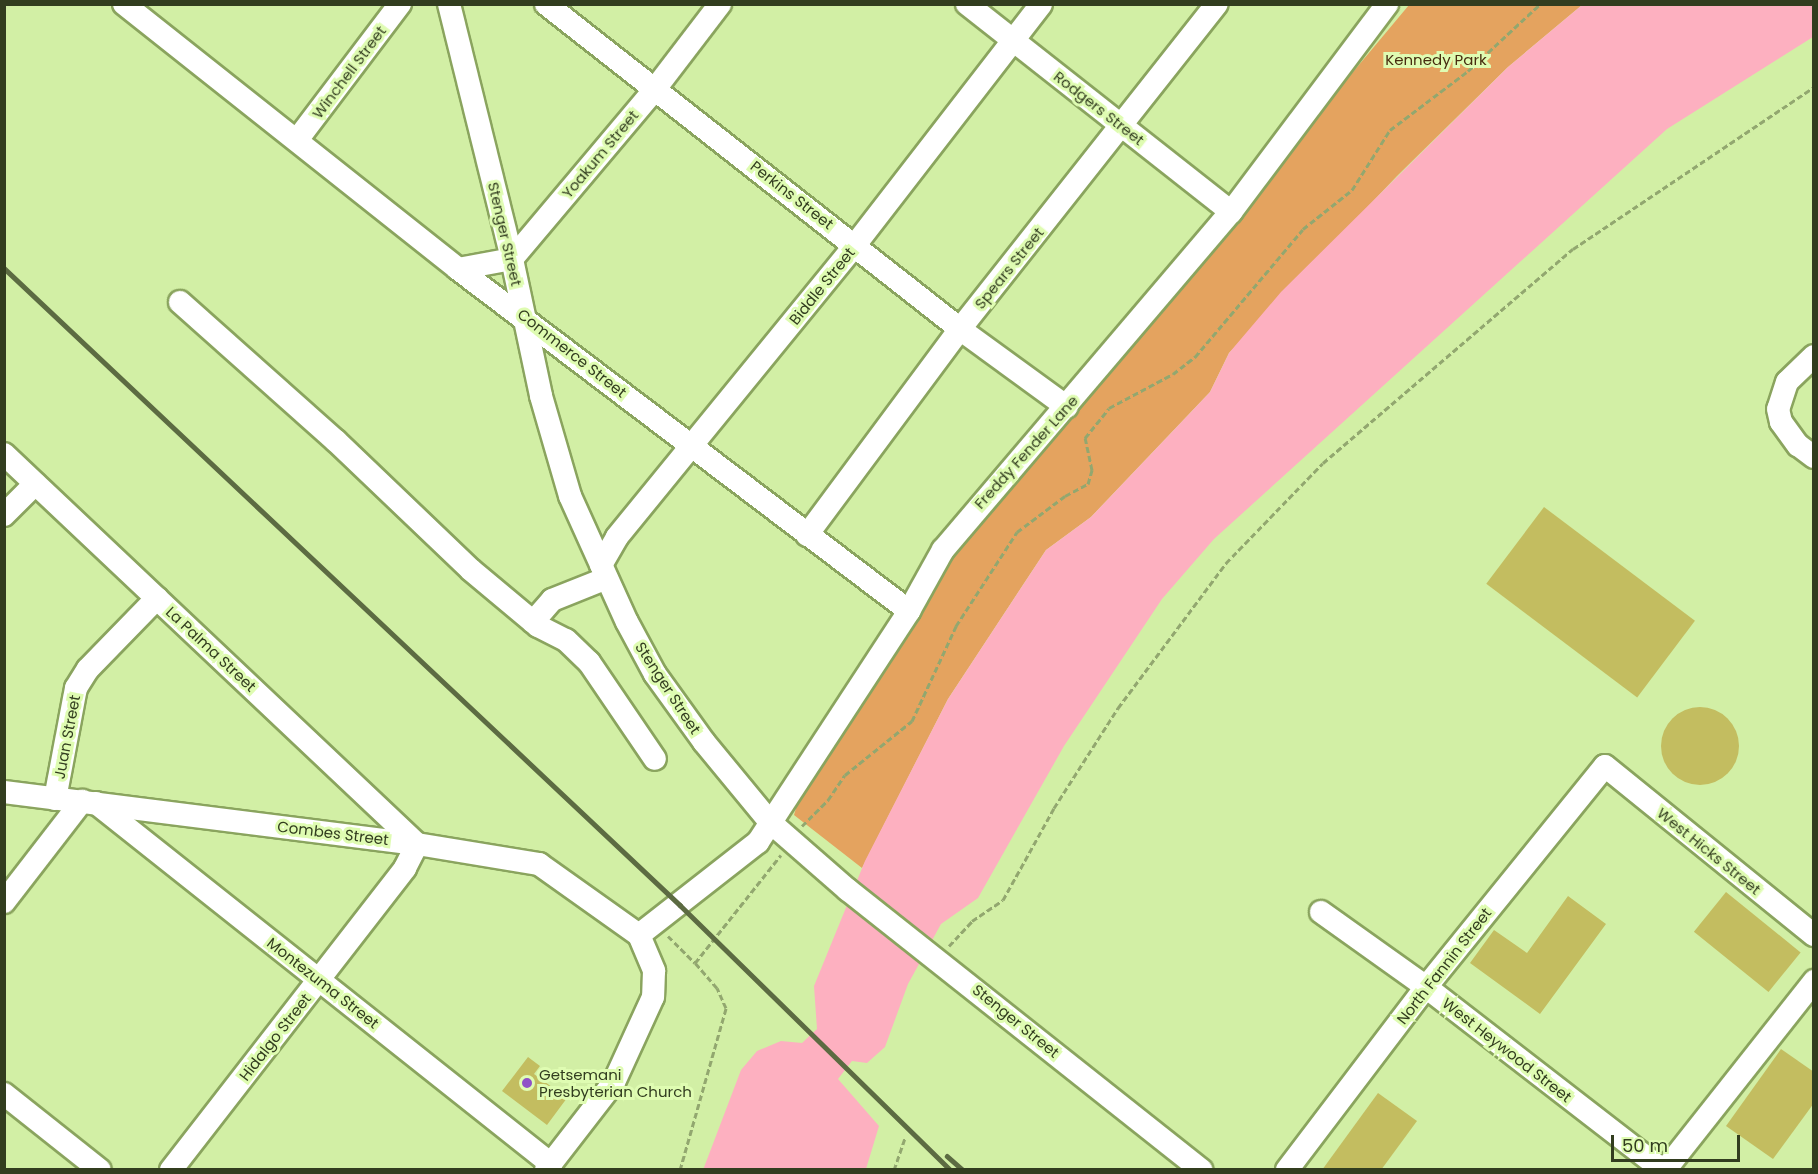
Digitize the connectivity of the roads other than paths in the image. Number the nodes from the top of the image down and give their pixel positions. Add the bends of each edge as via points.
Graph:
1 (124, 4) edge
2 (400, 4) edge
3 (449, 4) edge
4 (546, 4) edge
5 (720, 4) edge
6 (966, 4) edge
7 (1041, 4) edge
8 (1217, 4) edge
9 (1387, 4) edge
10 (1011, 41) junction
11 (655, 89) junction
12 (1124, 125) junction
13 (297, 140) junction
14 (1231, 212) junction
15 (855, 245) junction
16 (512, 259) junction
17 (458, 269) junction
18 (180, 302) dead end
19 (522, 314) junction
20 (960, 329) junction
21 (1814, 356) edge
22 (1067, 407) junction
23 (692, 446) junction
24 (4, 454) edge
25 (1814, 457) edge
26 (35, 484) junction
27 (4, 515) edge
28 (807, 535) junction
29 (604, 571) junction
30 (157, 598) junction
31 (909, 610) junction
32 (533, 622) junction
33 (655, 759) dead end
34 (1605, 766) joint
35 (4, 792) edge
36 (55, 799) junction
37 (89, 802) junction
38 (770, 822) junction
39 (417, 844) junction
40 (4, 902) edge
41 (1321, 912) dead end
42 (647, 929) junction
43 (1814, 935) edge
44 (319, 980) junction
45 (1814, 981) edge
46 (1426, 987) junction
47 (4, 1094) edge
48 (549, 1167) edge
49 (100, 1170) edge
50 (171, 1170) edge
51 (1201, 1170) edge
52 (1287, 1170) edge
53 (1664, 1170) edge

1 - 13 street, Commerce Street
2 - 13 street, Winchell Street
3 - 16 street, Stenger Street
4 - 11 street, Perkins Street
5 - 11 street, Yoakum Street
6 - 10 street, Rodgers Street
7 - 10 street, Biddle Street
8 - 12 street, Spears Street
9 - 14 street, Freddy Fender Lane
10 - 12 street, Rodgers Street
10 - 15 street, Biddle Street
11 - 15 street, Perkins Street
11 - 16 street, Yoakum Street
12 - 14 street, Rodgers Street
12 - 20 street, Spears Street
13 - 17 street, Commerce Street
14 - 22 street, Freddy Fender Lane
15 - 20 street, Perkins Street
15 - 23 street, Biddle Street
16 - 17 street
16 - 19 street, Stenger Street
17 - 19 street, Commerce Street
18 - 32 street
19 - 23 street, Commerce Street
19 - 29 street, Stenger Street via 570,496
20 - 22 street, Perkins Street
20 - 28 street, Spears Street
21 - 25 street via 1787,382 1778,409 1792,438
22 - 31 street, Freddy Fender Lane via 943,550
23 - 28 street, Commerce Street
23 - 29 street, Biddle Street via 617,537
24 - 26 street, La Palma Street
26 - 27 street
26 - 30 street, La Palma Street
28 - 31 street, Commerce Street
29 - 32 street via 552,600
29 - 38 street, Stenger Street via 656,674 704,742
30 - 36 street, Juan Street via 88,669 76,688
30 - 39 street, La Palma Street
31 - 38 street, Freddy Fender Lane
32 - 33 street via 566,640 589,662
34 - 43 street, West Hicks Street
34 - 46 street, North Fannin Street
35 - 36 street, Combes Street
36 - 37 street, Combes Street
37 - 39 street, Combes Street
37 - 40 street
37 - 44 street, Montezuma Street
38 - 42 street, Freddy Fender Lane via 758,842
38 - 51 street, Stenger Street via 848,890
39 - 42 street, Combes Street via 539,864
39 - 44 street, Hidalgo Street via 405,868
41 - 46 street, West Heywood Street
42 - 48 street via 653,997 614,1082
44 - 48 street, Montezuma Street
44 - 50 street, Hidalgo Street
45 - 53 street
46 - 52 street, North Fannin Street
46 - 53 street, West Heywood Street
47 - 49 street

